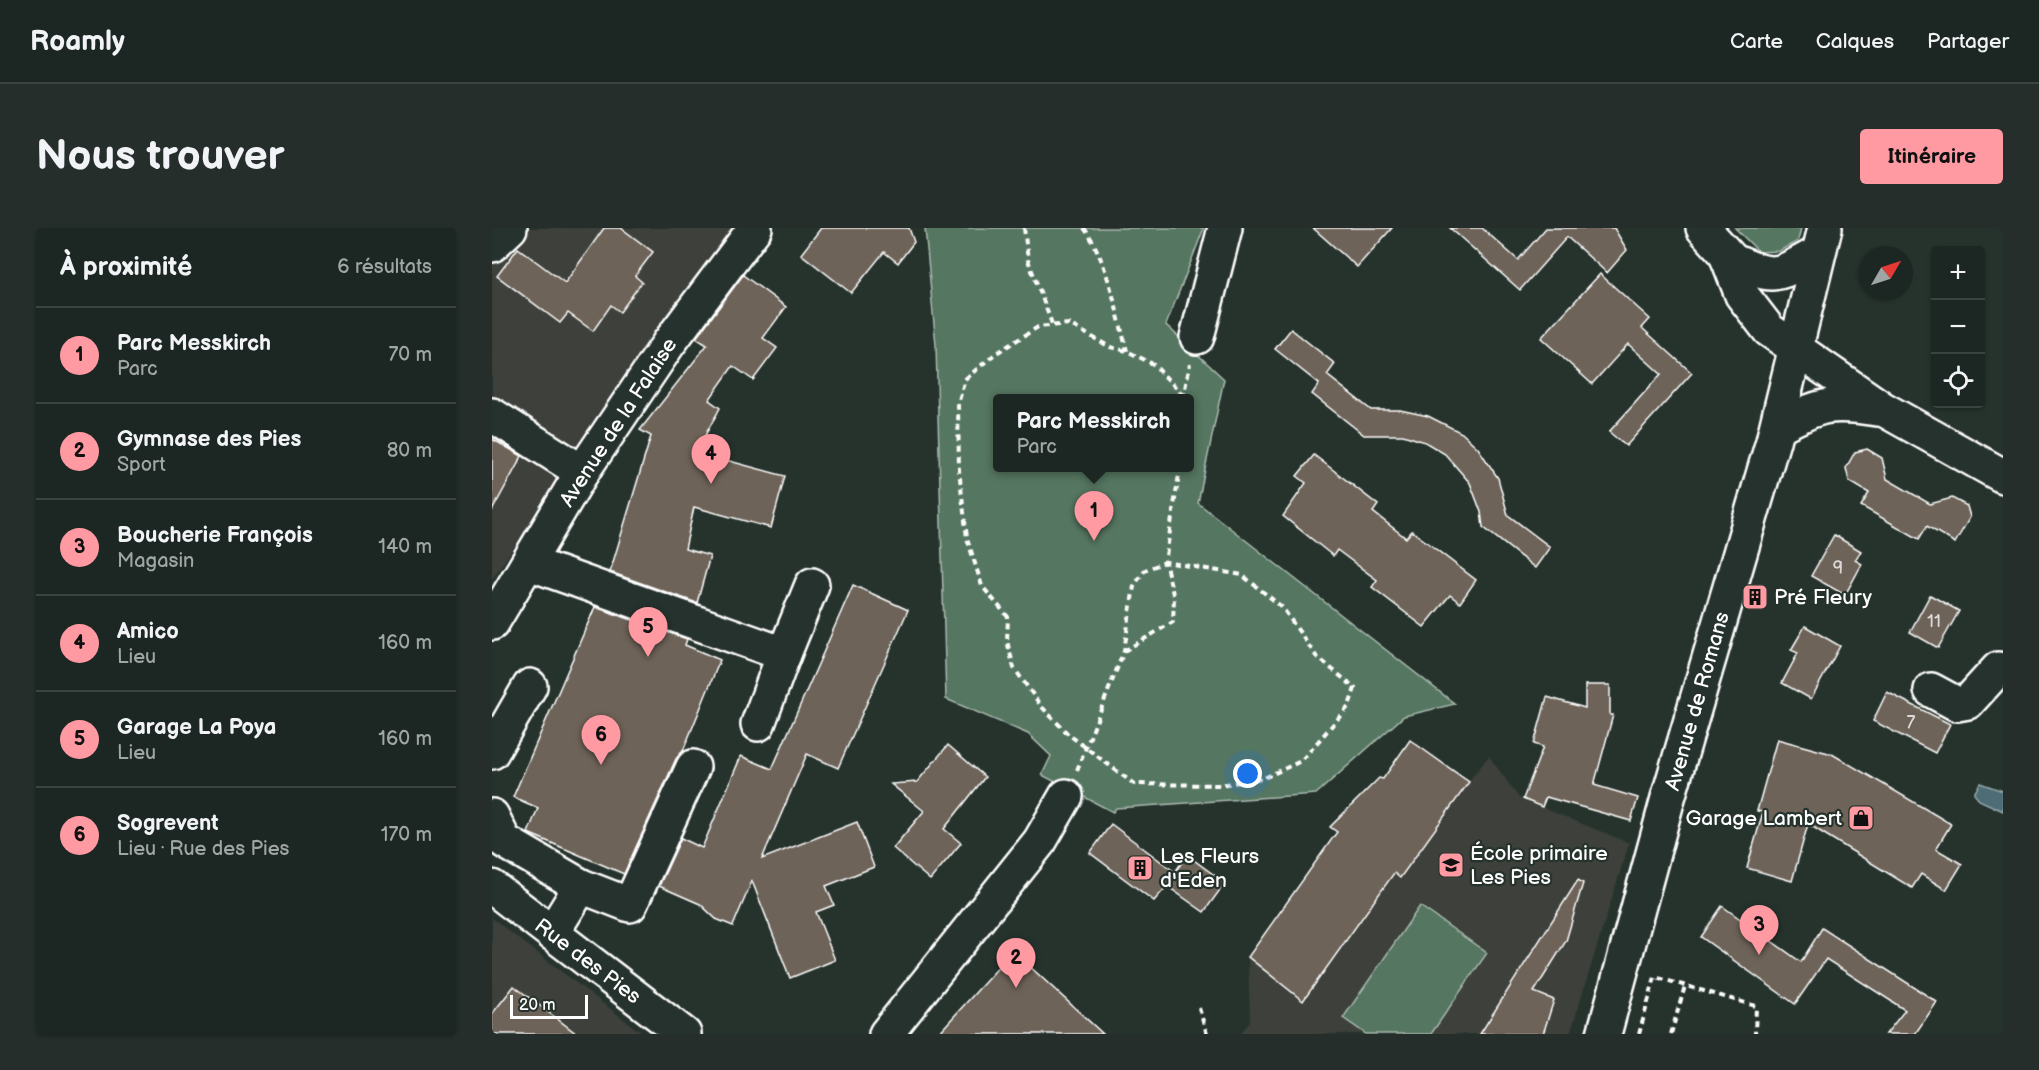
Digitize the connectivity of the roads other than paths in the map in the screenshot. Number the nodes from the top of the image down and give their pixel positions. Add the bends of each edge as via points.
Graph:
1 (510, 228) edge
2 (755, 228) edge
3 (1225, 228) edge
4 (1703, 228) edge
5 (1821, 240) edge
6 (492, 245) edge
7 (1728, 259) junction
8 (1197, 338) road end
9 (1798, 348) junction
10 (1883, 409) junction
11 (492, 415) edge
12 (1777, 427) junction
13 (582, 472) junction
14 (2003, 476) edge
15 (529, 563) junction
16 (812, 585) dead end
17 (492, 623) edge
18 (784, 654) junction
19 (2001, 666) edge
20 (530, 686) dead end
21 (1931, 690) dead end
22 (758, 724) dead end
23 (492, 752) edge
24 (693, 767) dead end
25 (1066, 796) road end
26 (492, 816) edge
27 (581, 886) junction
28 (492, 887) edge
29 (552, 933) junction
30 (684, 1034) edge
31 (886, 1034) edge
32 (1604, 1034) edge

1 - 6 street
2 - 13 street, Avenue de la Falaise via 669,343
3 - 8 street
4 - 7 street
5 - 7 street via 1784,272 1766,275
5 - 9 street, Avenue de Romans
7 - 9 street via 1777,309
9 - 10 street
9 - 12 street, Avenue de Romans
10 - 12 street via 1840,403 1814,408
10 - 14 street
11 - 13 street
12 - 32 street, Avenue de Romans via 1668,798
13 - 15 street, Avenue de la Falaise
15 - 17 street, Avenue de la Falaise
15 - 18 street
16 - 18 street
18 - 22 street
19 - 21 street via 1968,702 1957,704
20 - 23 street
24 - 27 street via 630,905
25 - 31 street via 1040,840
26 - 27 street via 504,841
27 - 29 street
28 - 29 street, Rue des Pies
29 - 30 street, Rue des Pies

